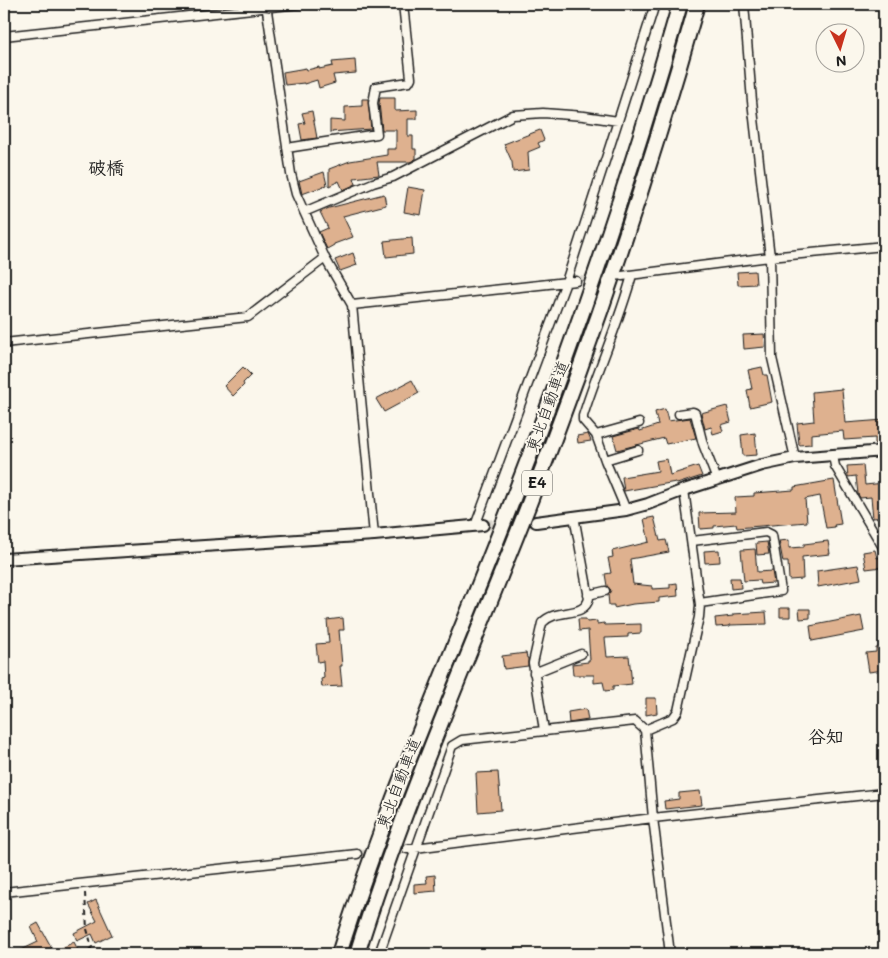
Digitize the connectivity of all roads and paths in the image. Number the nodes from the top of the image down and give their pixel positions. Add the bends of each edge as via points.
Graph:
1 (299, 4) edge
2 (403, 4) edge
3 (655, 4) edge
4 (680, 4) edge
5 (697, 4) edge
6 (744, 4) edge
7 (266, 6) edge
8 (4, 36) edge
9 (618, 122) junction
10 (287, 148) junction
11 (304, 212) junction
12 (884, 246) edge
13 (770, 257) junction
14 (325, 258) junction
15 (632, 275) junction
16 (622, 276) tunnel mouth
17 (576, 281) tunnel mouth
18 (566, 282) junction
19 (352, 305) junction
20 (4, 343) edge
21 (679, 414) dead end
22 (638, 423) dead end
23 (596, 435) junction
24 (638, 450) dead end
25 (884, 451) edge
26 (833, 456) junction
27 (795, 458) junction
28 (604, 460) junction
29 (718, 480) junction
30 (684, 490) junction
31 (626, 510) junction
32 (574, 516) junction
33 (536, 522) tunnel mouth
34 (479, 526) joint
35 (374, 535) junction
36 (692, 541) junction
37 (884, 549) edge
38 (4, 559) edge
39 (605, 591) dead end
40 (588, 594) junction
41 (700, 603) junction
42 (581, 654) dead end
43 (534, 673) junction
44 (544, 730) junction
45 (645, 730) junction
46 (884, 793) edge
47 (653, 818) junction
48 (418, 847) junction
49 (407, 849) tunnel mouth
50 (357, 854) tunnel mouth
51 (84, 883) junction
52 (4, 892) edge
53 (85, 954) edge
54 (339, 954) edge
55 (356, 954) edge
56 (379, 954) edge
57 (670, 954) edge

1 - 7 street
2 - 10 street via 412,78 408,82 376,86 373,103 377,134
3 - 9 street
4 - 54 highway, 東北自動車道 / E4 via 622,197 578,327 393,798
5 - 55 highway, 東北自動車道 / E4 via 636,209 569,401 410,800
6 - 13 street
7 - 8 street
7 - 10 street
9 - 11 street via 543,113 513,115 393,177
9 - 18 street
10 - 11 street via 296,194
11 - 14 street
12 - 13 street
13 - 15 street
13 - 27 street via 772,358
14 - 19 street
14 - 20 street via 248,317
15 - 16 street
15 - 23 street via 622,312 583,416
17 - 18 street
18 - 19 street
18 - 34 street
19 - 35 street
21 - 29 street via 695,414
22 - 23 street
23 - 28 street
24 - 28 street
25 - 26 street
26 - 27 street
26 - 37 street via 835,466
27 - 29 street
28 - 31 street
29 - 30 street
30 - 31 street
30 - 36 street
31 - 32 street
32 - 33 street
32 - 40 street
34 - 35 street
35 - 38 street
36 - 41 street
36 - 41 street via 766,532 772,535 781,591
39 - 40 street
40 - 43 street via 585,608 554,615 542,623
41 - 45 street via 678,711 673,718
42 - 43 street
43 - 44 street
44 - 45 street via 635,721
44 - 48 street via 462,740 452,746
45 - 47 street
46 - 47 street
47 - 48 street
47 - 57 street
48 - 49 street
48 - 56 street
50 - 51 street
51 - 52 street
51 - 53 path via 86,922 92,943

